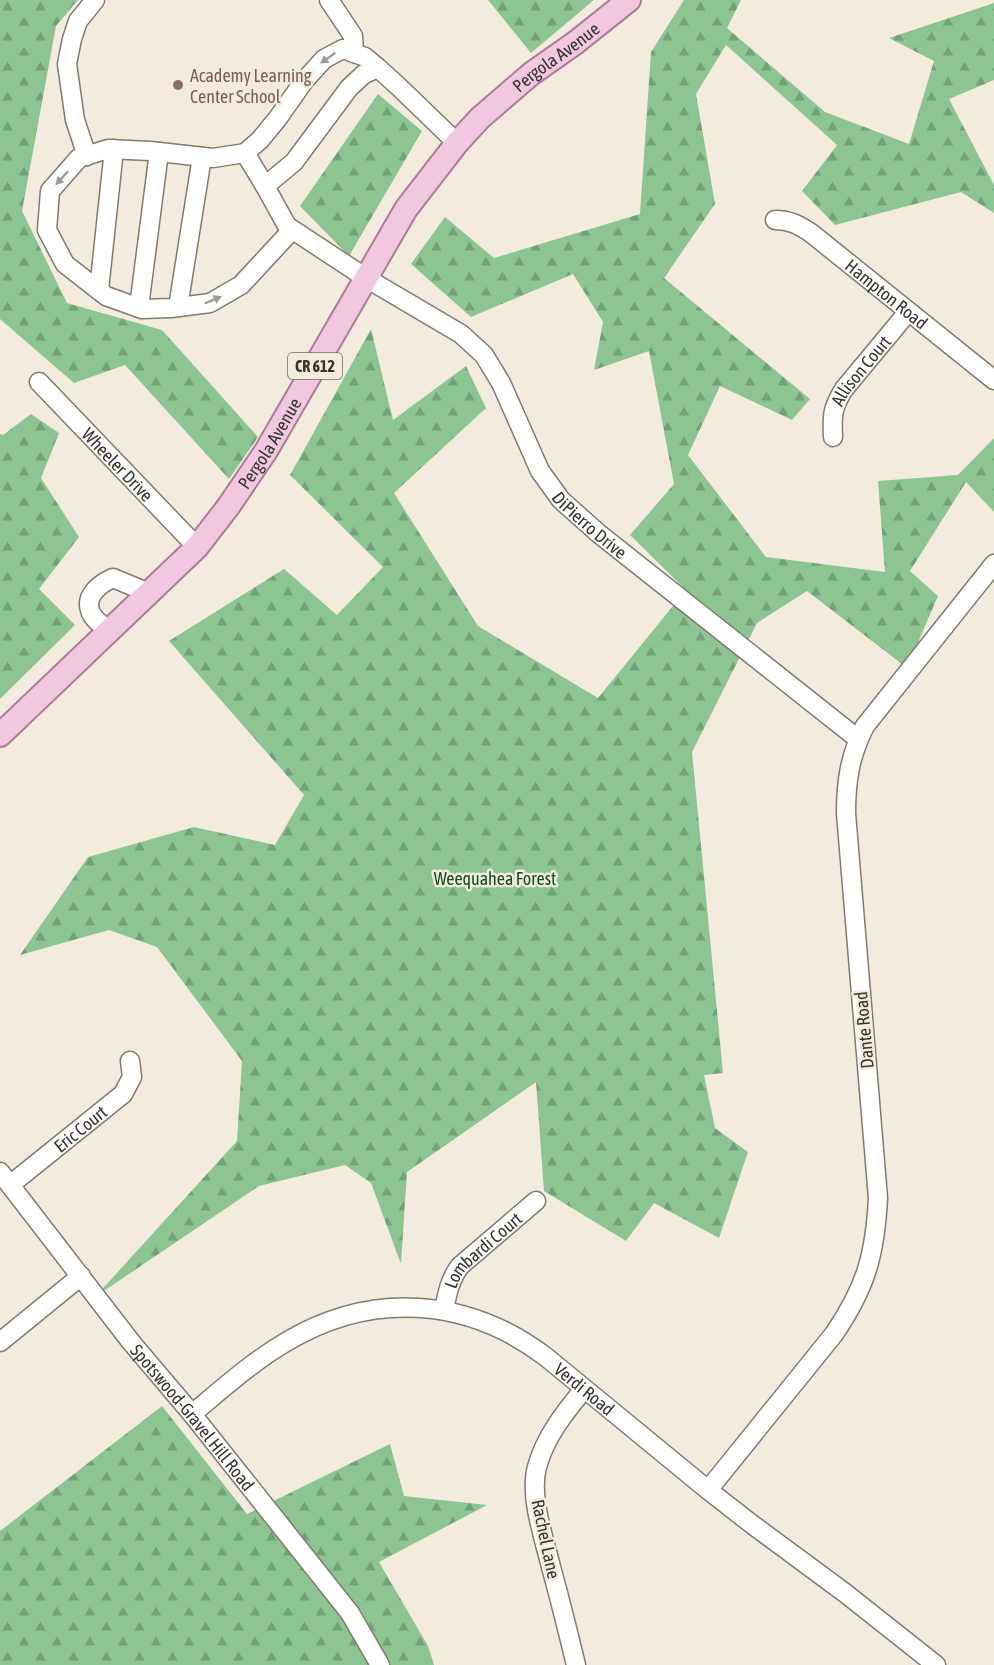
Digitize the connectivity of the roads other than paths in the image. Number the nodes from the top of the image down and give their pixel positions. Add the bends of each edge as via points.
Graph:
1 (95, 0) edge
2 (330, 0) edge
3 (629, 0) edge
4 (354, 53) junction
5 (378, 69) junction
6 (457, 143) junction
7 (114, 149) junction
8 (159, 152) junction
9 (245, 153) junction
10 (87, 156) junction
11 (202, 157) junction
12 (265, 186) junction
13 (775, 220) dead end
14 (292, 230) junction
15 (366, 278) junction
16 (99, 290) junction
17 (139, 307) junction
18 (178, 307) junction
19 (908, 312) junction
20 (994, 380) edge
21 (39, 382) dead end
22 (833, 437) dead end
23 (198, 547) junction
24 (994, 564) edge
25 (149, 593) junction
26 (110, 631) junction
27 (0, 735) edge
28 (858, 739) junction
29 (129, 1061) dead end
30 (5, 1179) edge
31 (536, 1201) dead end
32 (81, 1276) junction
33 (444, 1310) junction
34 (0, 1342) edge
35 (584, 1389) junction
36 (192, 1414) junction
37 (708, 1491) junction
38 (380, 1665) edge
39 (576, 1665) edge
40 (936, 1665) edge

1 - 10 street via 78,21 67,64 75,120
2 - 4 street via 353,36
3 - 6 main road, Pergola Avenue / CR 612 via 531,74
4 - 5 street
4 -> 9 street via 343,49 324,59 260,140
5 - 6 street
5 - 12 street via 364,74 349,88 294,162
6 - 15 main road, Pergola Avenue / CR 612 via 406,210
7 - 8 street
7 - 10 street
7 - 16 street
8 - 11 street
8 - 17 street
9 - 11 street
9 - 12 street
10 -> 16 street via 79,158 50,191 47,230 65,264
11 - 18 street
12 - 14 street
13 - 19 street, Hampton Road via 800,225
14 - 15 street, DiPierro Drive
18 -> 14 street via 210,303 241,285
15 - 23 main road, Pergola Avenue / CR 612 via 266,451
15 - 28 street, DiPierro Drive via 461,334 484,355 501,383 540,471 572,511
16 - 17 street
17 - 18 street
19 - 20 street, Hampton Road
19 - 22 street, Allison Court via 835,403
21 - 23 street, Wheeler Drive
23 - 25 main road, Pergola Avenue / CR 612
24 - 28 street, Dante Road
25 - 26 main road, Pergola Avenue / CR 612
25 - 26 street via 113,578 103,582 90,599 90,610
26 - 27 main road, Pergola Avenue / CR 612
28 - 37 street, Dante Road via 849,770 846,813 878,1187 873,1252 858,1294 838,1327
29 - 30 street, Eric Court via 132,1077 123,1094
30 - 32 street, Spotswood-Gravel Hill Road
31 - 33 street, Lombardi Court via 460,1266 453,1275
32 - 34 street
32 - 36 street, Spotswood-Gravel Hill Road
33 - 35 street, Verdi Road via 491,1324 520,1340
33 - 36 street, Verdi Road via 376,1309 318,1325 257,1360
35 - 37 street, Verdi Road
35 - 39 street, Rachel Lane via 549,1438 536,1468 535,1486 541,1526
36 - 38 street, Spotswood-Gravel Hill Road via 350,1613
37 - 40 street, Verdi Road

